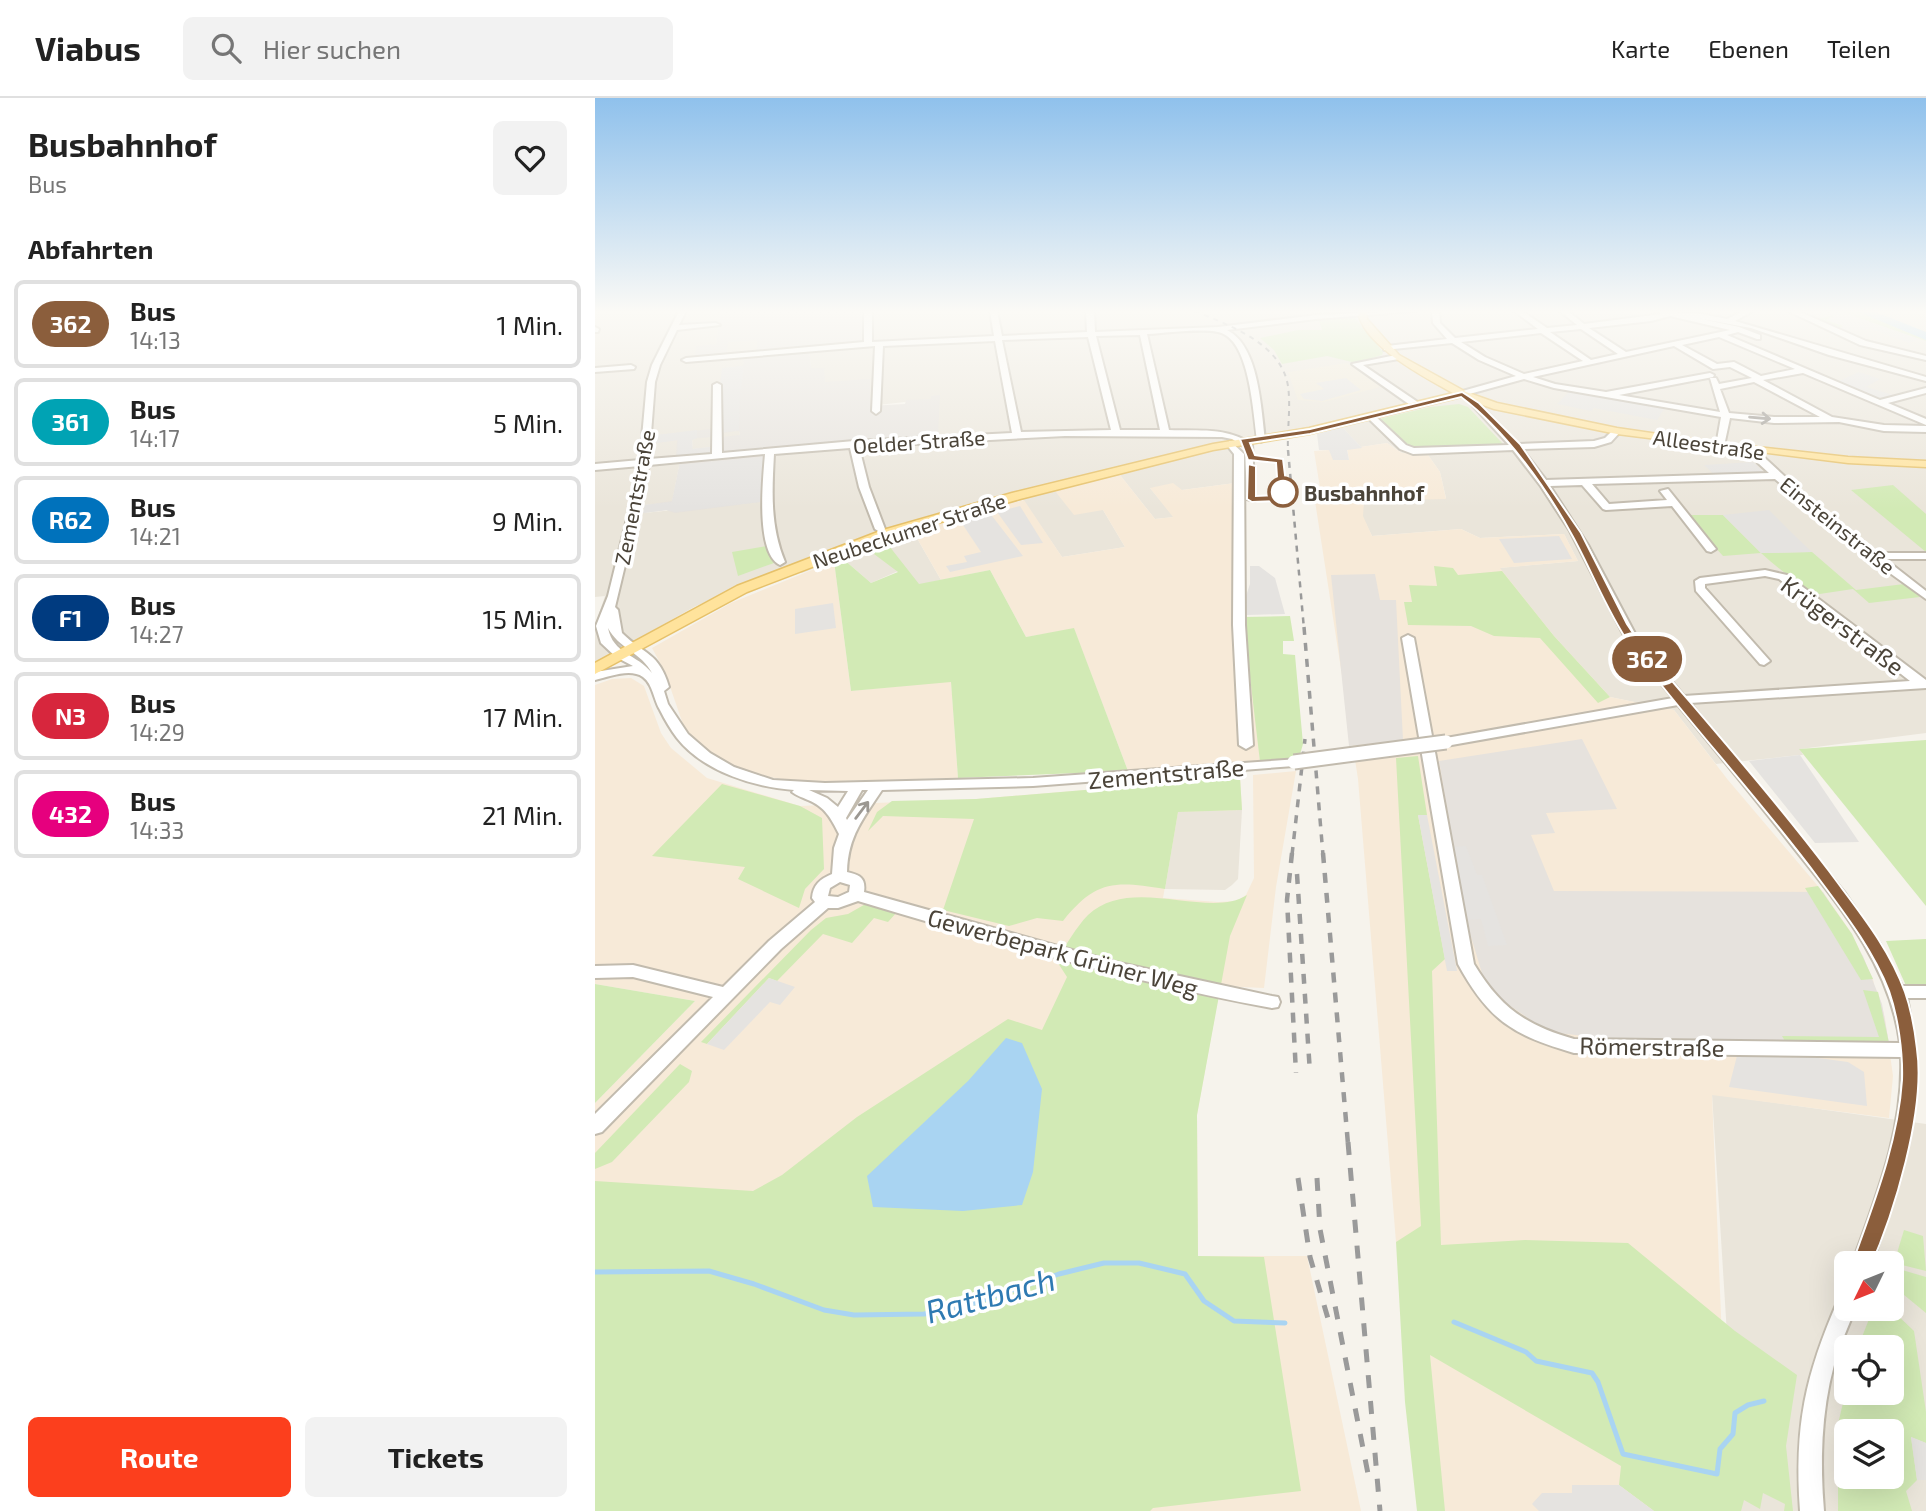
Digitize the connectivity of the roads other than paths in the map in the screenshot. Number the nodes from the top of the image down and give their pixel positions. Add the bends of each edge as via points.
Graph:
1 (652, 377) edge
2 (878, 377) edge
3 (1006, 377) edge
4 (1102, 377) edge
5 (1153, 377) edge
6 (1250, 377) edge
7 (1375, 377) edge
8 (1432, 377) edge
9 (1522, 377) edge
10 (1528, 377) edge
11 (1687, 377) edge
12 (1714, 377) edge
13 (1754, 377) edge
14 (1769, 377) edge
15 (1821, 377) edge
16 (1758, 379) junction
17 (717, 385) dead end
18 (1717, 387) junction
19 (1926, 390) edge
20 (1462, 394) junction
21 (1604, 396) junction
22 (1881, 402) junction
23 (1476, 404) junction
24 (1416, 405) junction
25 (1494, 406) junction
26 (876, 411) dead end
27 (1726, 415) junction
28 (1371, 417) junction
29 (1831, 419) junction
30 (1926, 422) edge
31 (1926, 429) edge
32 (1617, 431) junction
33 (1116, 432) junction
34 (1165, 432) junction
35 (1017, 435) junction
36 (1261, 439) junction
37 (1236, 442) junction
38 (854, 444) junction
39 (1517, 446) junction
40 (1720, 446) junction
41 (1754, 451) junction
42 (770, 452) junction
43 (717, 456) junction
44 (645, 463) junction
45 (1926, 464) edge
46 (595, 467) edge
47 (1777, 476) junction
48 (1586, 483) junction
49 (1542, 484) junction
50 (1665, 491) dead end
51 (1252, 499) dead end
52 (1674, 503) junction
53 (880, 528) dead end
54 (1711, 549) dead end
55 (1873, 556) junction
56 (1926, 556) edge
57 (780, 562) dead end
58 (1926, 596) edge
59 (1408, 638) dead end
60 (627, 651) junction
61 (1764, 662) dead end
62 (595, 669) edge
63 (647, 674) junction
64 (595, 677) edge
65 (1923, 684) edge
66 (1680, 701) junction
67 (671, 719) junction
68 (1246, 745) dead end
69 (772, 784) junction
70 (877, 787) junction
71 (856, 788) junction
72 (843, 824) junction
73 (839, 877) junction
74 (856, 895) junction
75 (825, 902) junction
76 (595, 972) edge
77 (1897, 992) junction
78 (1926, 992) edge
79 (726, 994) junction
80 (1272, 1002) dead end
81 (1909, 1050) junction
82 (595, 1126) edge
83 (1866, 1251) edge
84 (1840, 1321) edge
85 (1812, 1511) edge

1 - 44 street, Zementstraße
2 - 26 street
3 - 35 street
4 - 33 street
5 - 34 street
6 - 36 street
7 - 24 street
8 - 20 main road
9 - 20 street
10 - 21 street
11 - 21 street
12 - 18 street
13 - 16 street
14 - 16 street
15 - 22 street
16 - 18 street
16 - 29 street
17 - 43 street
18 - 27 street
19 - 22 street
20 - 23 main road
20 - 24 main road
20 - 25 main road, Alleestraße
21 - 27 street
22 - 30 street
23 - 24 main road, Alleestraße
23 - 25 main road, Alleestraße
23 - 39 street
24 - 28 main road, Neubeckumer Straße
25 - 32 main road, Alleestraße
27 -> 29 street
27 - 40 street
28 - 36 main road, Neubeckumer Straße
28 - 39 street via 1407,450
29 - 31 street
32 - 39 street via 1600,443
32 - 40 main road, Alleestraße
33 - 34 street, Oelder Straße
33 - 35 street, Oelder Straße
34 - 37 street, Oelder Straße via 1222,434
35 - 38 street, Oelder Straße
36 - 37 main road, Neubeckumer Straße
37 - 51 street via 1249,446
37 - 60 main road, Neubeckumer Straße via 948,514 865,540 742,589
37 - 68 street via 1238,625
38 - 42 street, Oelder Straße
38 - 53 street
39 - 49 street
40 - 41 main road, Alleestraße
41 - 45 main road, Alleestraße
41 - 47 street, Einsteinstraße
42 - 43 street, Oelder Straße
42 - 57 street via 766,523
43 - 44 street, Oelder Straße
44 - 46 street, Oelder Straße
44 - 60 street, Zementstraße via 612,605 602,626 605,640
47 - 48 street
47 - 55 street, Einsteinstraße
48 - 49 street
48 - 52 street via 1606,507
49 - 66 street via 1576,533 1621,624
50 - 52 street
52 - 54 street
55 - 56 street
55 - 58 street, Einsteinstraße
59 - 81 street, Römerstraße via 1466,964 1482,993 1509,1019 1545,1038 1574,1046
60 - 62 main road, Neubeckumer Straße
60 - 63 street, Zementstraße
60 - 67 street, Zementstraße via 655,664
61 - 65 street, Krügerstraße via 1700,589 1700,581 1765,573 1783,576
63 - 64 street via 630,669
63 - 67 street, Zementstraße
65 - 66 street, Zementstraße
66 - 70 street, Zementstraße, bridge via 1446,742 1294,762 1113,778
66 - 77 street via 1803,847 1866,931
67 - 69 street, Zementstraße via 683,737 723,768
69 - 71 street, Zementstraße
69 - 72 street via 815,796 828,804
70 - 71 street, Zementstraße
72 -> 70 street, Gewerbepark Grüner Weg
71 - 72 street, Gewerbepark Grüner Weg
72 - 73 street, Gewerbepark Grüner Weg
73 - 74 street via 854,879 859,889
73 - 75 street, Gewerbepark Grüner Weg via 823,886 820,898
74 - 75 street, Gewerbepark Grüner Weg via 841,903
74 - 80 street, Gewerbepark Grüner Weg via 1048,952
75 - 79 street, Gewerbepark Grüner Weg
76 - 79 street via 633,971
77 - 78 street
77 - 81 street
79 - 82 street, Gewerbepark Grüner Weg
81 - 83 street via 1903,1128
84 - 85 street via 1820,1375 1808,1467

